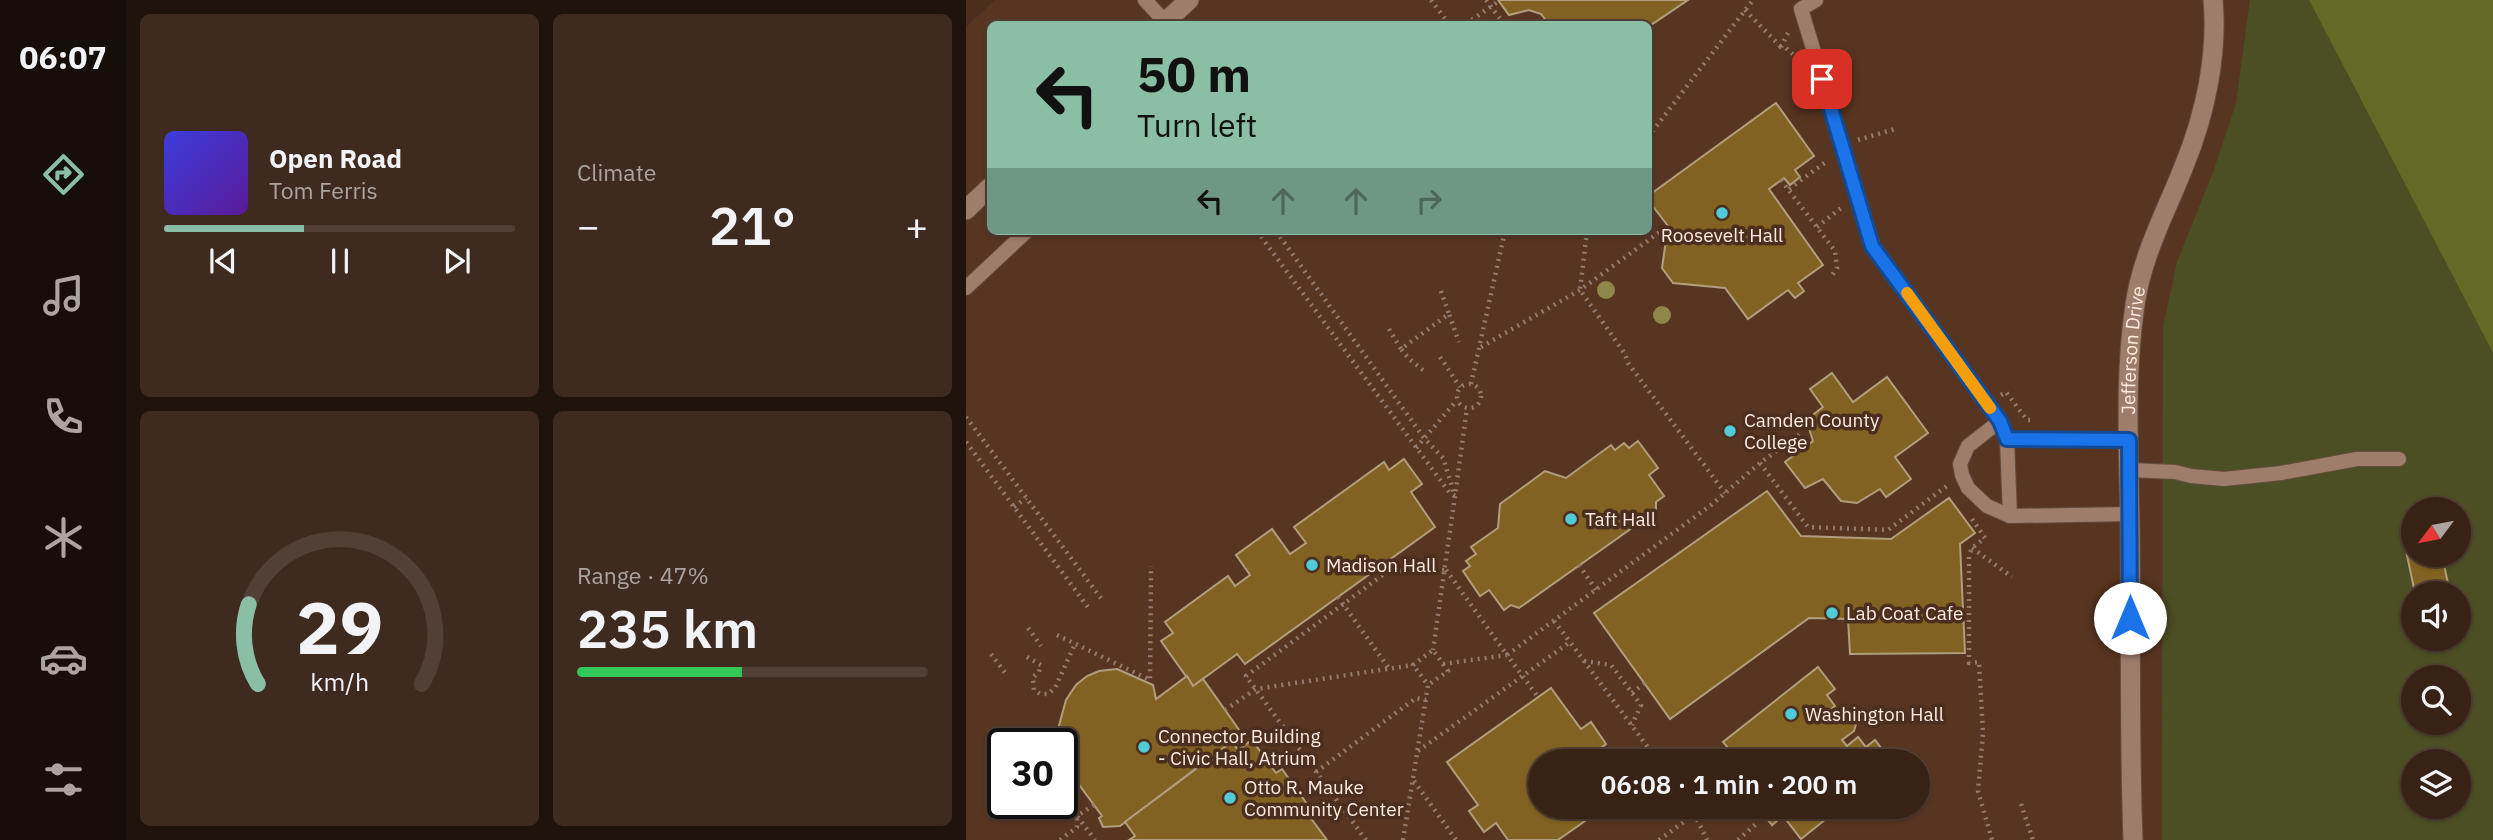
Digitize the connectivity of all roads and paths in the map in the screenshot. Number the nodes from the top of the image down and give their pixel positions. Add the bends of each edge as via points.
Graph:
1 (1145, 0) edge
2 (1189, 0) edge
3 (1431, 0) edge
4 (1486, 0) edge
5 (1753, 0) edge
6 (1816, 0) edge
7 (2213, 0) edge
8 (1499, 1) edge
9 (1492, 6) junction
10 (1745, 10) junction
11 (1162, 21) edge
12 (1168, 21) edge
13 (1447, 21) edge
14 (1470, 21) edge
15 (1502, 21) edge
16 (1781, 47) dead end
17 (1652, 132) edge
18 (1782, 180) dead end
19 (987, 190) edge
20 (966, 210) edge
21 (1668, 226) dead end
22 (1023, 235) edge
23 (1260, 235) edge
24 (1279, 235) edge
25 (1504, 235) edge
26 (1587, 235) edge
27 (1831, 277) dead end
28 (966, 288) edge
29 (1580, 290) junction
30 (1441, 291) dead end
31 (1449, 314) junction
32 (1389, 329) dead end
33 (1459, 342) dead end
34 (1480, 347) junction
35 (1401, 349) junction
36 (1440, 356) dead end
37 (1423, 370) dead end
38 (1471, 384) junction
39 (1460, 387) junction
40 (1457, 399) junction
41 (1987, 403) junction
42 (1468, 408) junction
43 (966, 417) edge
44 (2040, 420) dead end
45 (2000, 421) junction
46 (1801, 434) dead end
47 (1424, 438) junction
48 (2007, 439) junction
49 (2129, 440) junction
50 (966, 442) edge
51 (1416, 448) junction
52 (2399, 459) dead end
53 (1760, 463) junction
54 (2129, 470) junction
55 (1946, 479) dead end
56 (1726, 493) junction
57 (1455, 496) junction
58 (1027, 498) junction
59 (1014, 507) junction
60 (2130, 514) junction
61 (2010, 516) junction
62 (1971, 517) dead end
63 (1972, 548) junction
64 (1969, 555) junction
65 (1960, 556) dead end
66 (1579, 565) dead end
67 (1151, 566) dead end
68 (1446, 570) junction
69 (2012, 578) dead end
70 (1596, 590) junction
71 (1338, 597) dead end
72 (1102, 601) dead end
73 (1343, 604) junction
74 (1090, 610) dead end
75 (1554, 621) junction
76 (1028, 628) dead end
77 (1057, 635) dead end
78 (1570, 642) junction
79 (1075, 644) junction
80 (1041, 646) dead end
81 (1433, 650) junction
82 (991, 654) dead end
83 (1507, 655) junction
84 (1027, 657) dead end
85 (1584, 661) junction
86 (1443, 664) junction
87 (1413, 665) junction
88 (1390, 670) junction
89 (1006, 674) dead end
90 (1522, 676) junction
91 (1645, 683) dead end
92 (1428, 685) junction
93 (1256, 689) junction
94 (1632, 693) junction
95 (1538, 697) dead end
96 (1426, 700) junction
97 (1225, 710) dead end
98 (1632, 726) junction
99 (1649, 749) edge
100 (1418, 751) junction
101 (1316, 772) junction
102 (1413, 780) junction
103 (2021, 804) dead end
104 (1094, 805) dead end
105 (1078, 815) edge
106 (1078, 817) edge
107 (1077, 819) edge
108 (1688, 819) edge
109 (1698, 819) edge
110 (1756, 824) dead end
111 (1060, 840) edge
112 (1095, 840) edge
113 (1366, 840) edge
114 (1403, 840) edge
115 (1456, 840) edge
116 (1659, 840) edge
117 (1707, 840) edge
118 (1738, 840) edge
119 (1992, 840) edge
120 (2033, 840) edge
121 (2133, 840) edge

1 - 11 lane
2 - 12 street
3 - 13 path
4 - 9 path
5 - 10 path
6 - 41 lane via 1801,9 1872,246
7 - 49 street, Jefferson Drive via 2210,66 2199,121 2162,214 2135,304
8 - 9 path
9 - 14 path
9 - 15 path
10 - 16 path
10 - 17 path
18 - 27 path via 1835,251 1837,268
19 - 20 street
21 - 29 path
22 - 28 lane
23 - 51 path
24 - 47 path
25 - 34 path
26 - 29 path
29 - 34 path
29 - 56 path
30 - 31 path
31 - 33 path
31 - 35 path
32 - 35 path
34 - 38 path
35 - 37 path
36 - 39 path
38 - 39 path
38 - 42 path via 1480,389 1481,399
39 - 40 path
40 - 42 path
40 - 47 path
41 - 44 path via 2006,392 2027,420
41 - 45 lane
42 - 57 path
43 - 58 path
45 - 48 lane
45 - 61 lane via 1968,446 1960,464 1977,499
46 - 53 path
47 - 51 path
47 - 57 path via 1443,458
48 - 49 lane
48 - 61 lane
49 - 54 street, Jefferson Drive
50 - 59 path
51 - 57 path
52 - 54 lane via 2357,459 2224,479
53 - 55 path via 1808,527 1888,530 1949,487
53 - 56 path
54 - 60 street, Jefferson Drive
56 - 70 path
57 - 68 path
58 - 59 path
58 - 72 path
59 - 74 path
60 - 61 lane
60 - 121 street, Jefferson Drive
62 - 63 path via 1985,538
63 - 64 path
63 - 69 path
64 - 65 path
64 - 119 path via 1969,663 1979,662 1983,733 1978,791
66 - 70 path
67 - 79 path via 1150,680
68 - 73 path via 1388,571
68 - 81 path
68 - 83 path
70 - 75 path
71 - 73 path
73 - 88 path
73 - 93 path via 1246,676
75 - 78 path
75 - 83 path
76 - 80 path
77 - 79 path
78 - 85 path
78 - 90 path
79 - 84 path via 1048,694 1034,690 1033,677 1041,665
81 - 86 path
81 - 87 path
82 - 89 path
83 - 86 path
83 - 90 path
85 - 94 path via 1611,665
85 - 98 path
86 - 92 path via 1448,671
87 - 88 path
87 - 92 path
88 - 93 path
90 - 95 path
90 - 100 path
91 - 94 path
92 - 96 path
93 - 97 path
93 - 101 path
94 - 98 path via 1641,705
96 - 100 path
96 - 101 path via 1416,698
98 - 99 path
100 - 102 path
101 - 113 path
102 - 114 path
102 - 115 path
103 - 120 path
104 - 105 path
106 - 112 path
107 - 111 path via 1077,827
108 - 116 path
109 - 117 path
110 - 118 path

